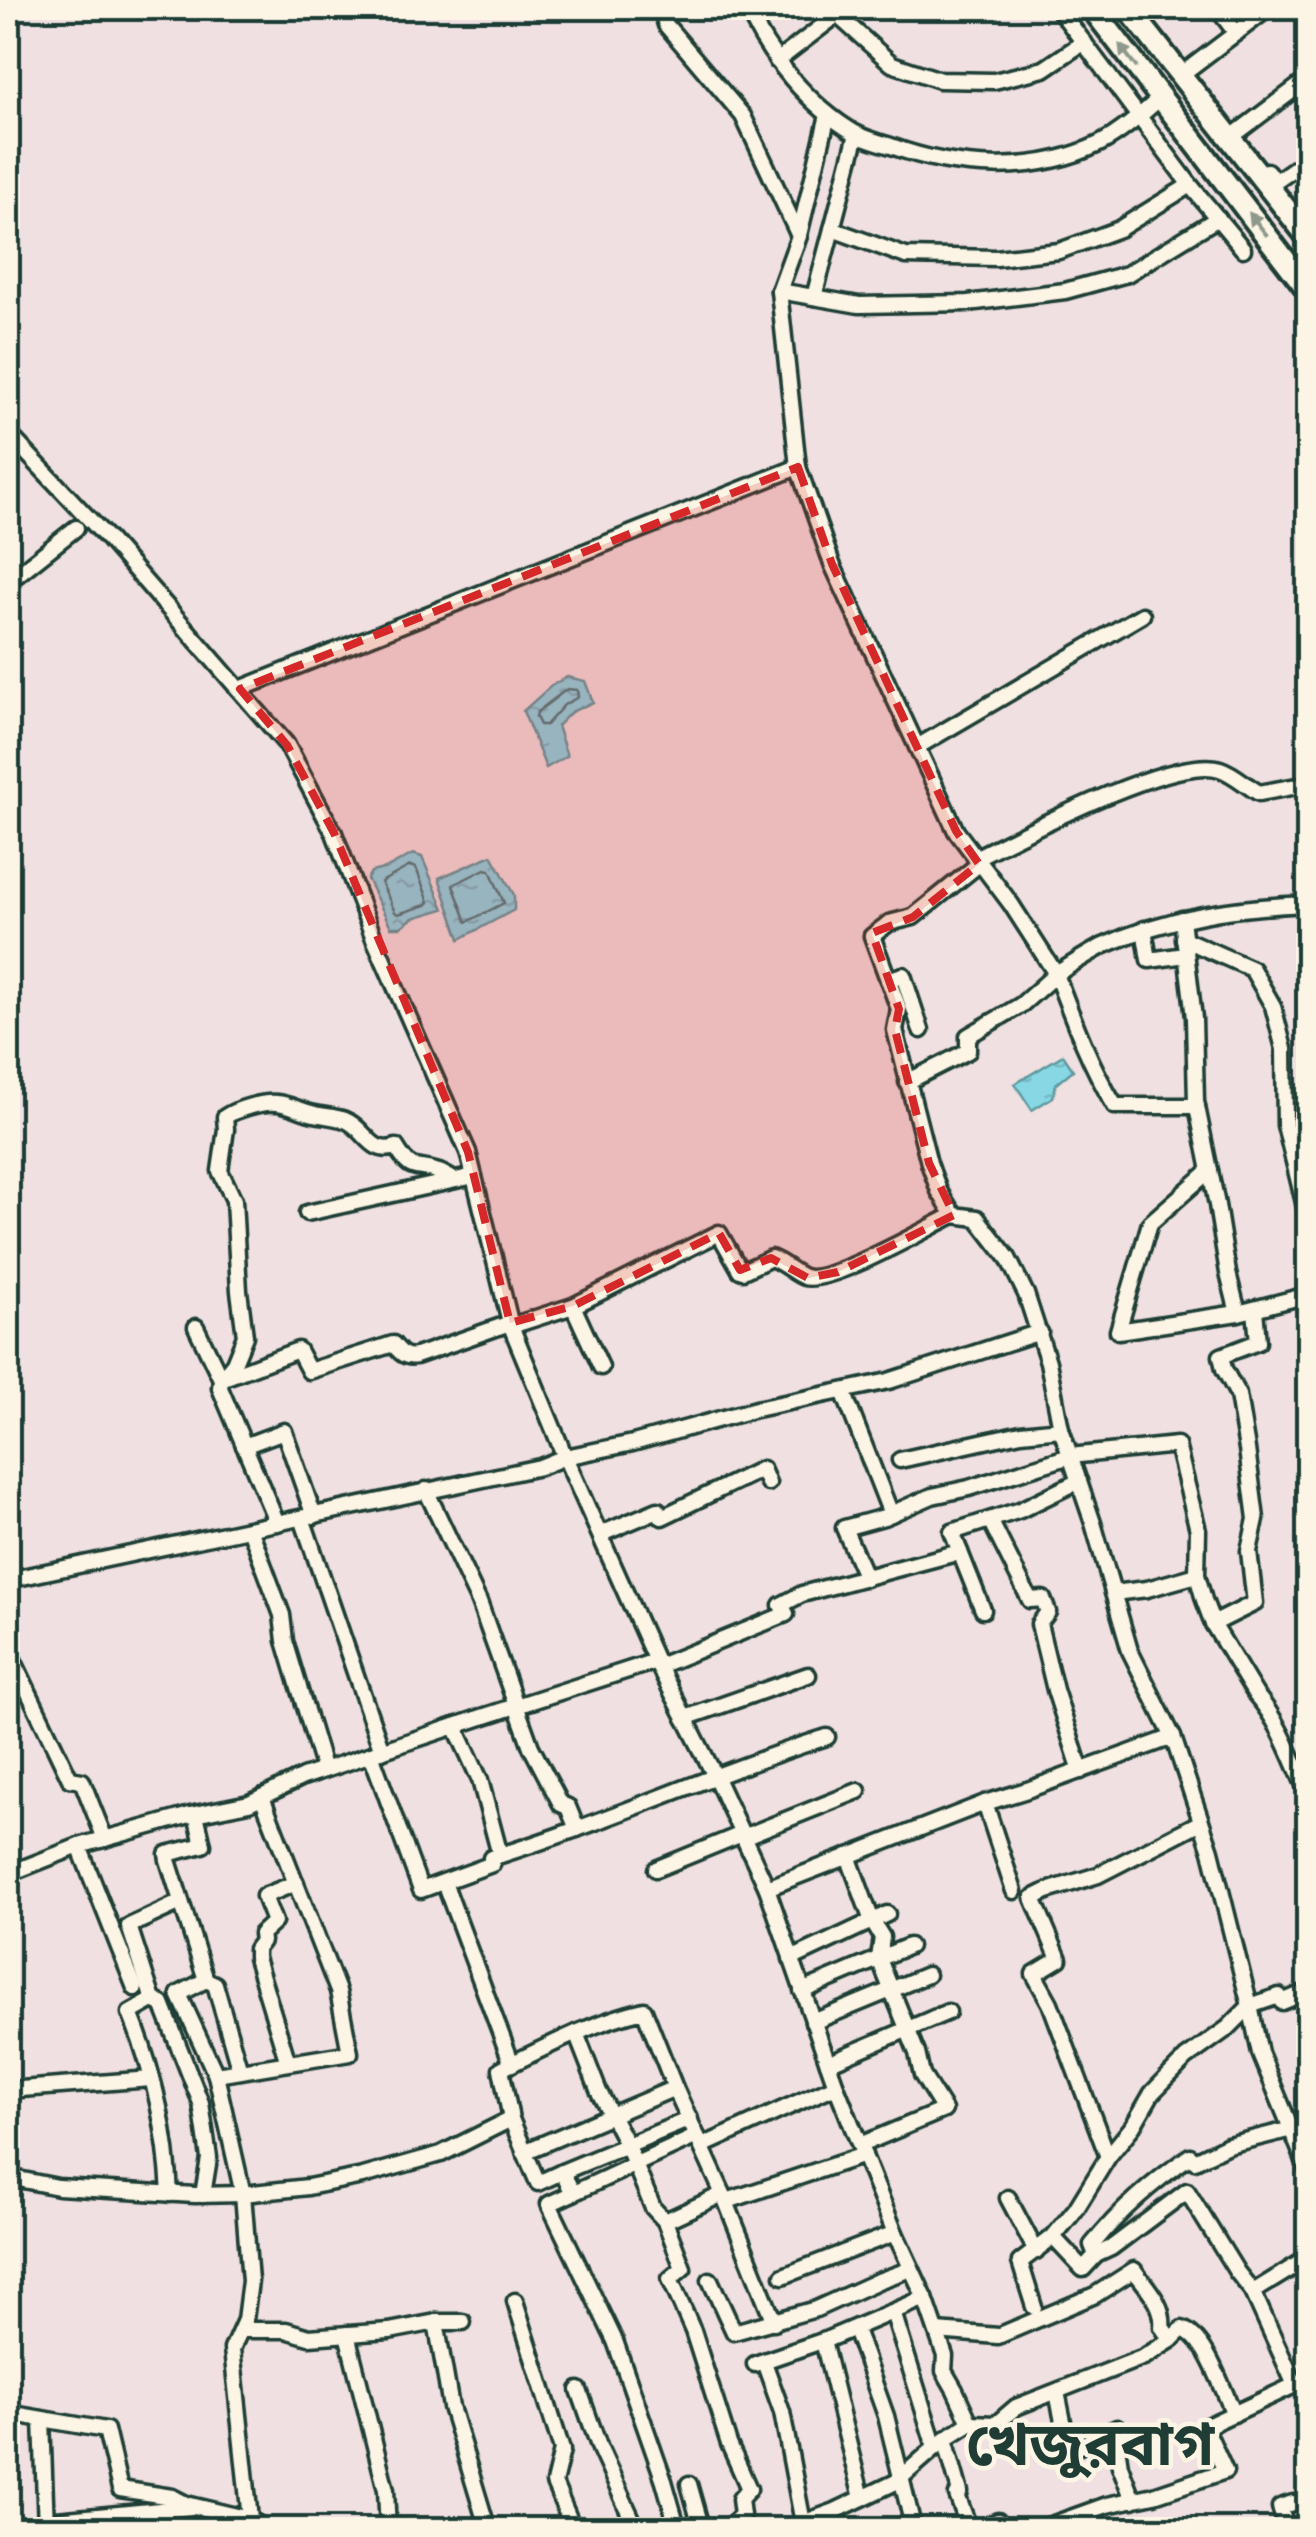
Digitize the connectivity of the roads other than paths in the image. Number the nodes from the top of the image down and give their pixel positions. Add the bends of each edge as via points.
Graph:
1 (661, 8) edge
2 (747, 8) edge
3 (1058, 8) edge
4 (1092, 8) edge
5 (1128, 8) edge
6 (1139, 8) edge
7 (1218, 8) edge
8 (1269, 8) edge
9 (838, 10) edge
10 (1236, 32) junction
11 (1084, 42) junction
12 (777, 61) junction
13 (1185, 72) junction
14 (1308, 79) edge
15 (1160, 98) junction
16 (828, 114) junction
17 (1138, 118) junction
18 (857, 134) junction
19 (1233, 135) junction
20 (1308, 158) edge
21 (1190, 186) junction
22 (1218, 218) junction
23 (832, 229) junction
24 (799, 236) junction
25 (1308, 237) edge
26 (1243, 249) dead end
27 (780, 290) junction
28 (1308, 290) edge
29 (814, 297) junction
30 (8, 433) edge
31 (798, 467) junction
32 (76, 528) dead end
33 (8, 582) edge
34 (1142, 616) dead end
35 (240, 689) junction
36 (917, 747) junction
37 (1308, 784) edge
38 (977, 861) junction
39 (1308, 904) edge
40 (1182, 919) junction
41 (1144, 929) junction
42 (1186, 947) junction
43 (1056, 974) junction
44 (888, 980) junction
45 (921, 1030) dead end
46 (907, 1082) junction
47 (1197, 1106) junction
48 (1308, 1150) edge
49 (1294, 1158) junction
50 (1210, 1170) junction
51 (474, 1176) junction
52 (454, 1180) junction
53 (307, 1213) dead end
54 (954, 1214) junction
55 (1308, 1220) edge
56 (1308, 1294) edge
57 (573, 1306) junction
58 (1254, 1310) junction
59 (1238, 1313) junction
60 (511, 1325) junction
61 (196, 1327) dead end
62 (1040, 1332) junction
63 (601, 1367) dead end
64 (221, 1379) junction
65 (844, 1390) junction
66 (1061, 1429) junction
67 (244, 1446) junction
68 (1070, 1456) junction
69 (565, 1457) junction
70 (900, 1460) dead end
71 (1078, 1482) junction
72 (768, 1483) dead end
73 (426, 1490) junction
74 (891, 1514) junction
75 (308, 1517) junction
76 (990, 1520) junction
77 (277, 1523) junction
78 (250, 1529) junction
79 (601, 1534) junction
80 (960, 1552) junction
81 (1197, 1574) junction
82 (866, 1578) junction
83 (8, 1580) edge
84 (1112, 1593) junction
85 (983, 1610) dead end
86 (1213, 1624) junction
87 (8, 1650) edge
88 (658, 1664) junction
89 (808, 1675) dead end
90 (517, 1706) junction
91 (686, 1718) junction
92 (455, 1726) junction
93 (826, 1737) dead end
94 (1173, 1737) junction
95 (376, 1753) junction
96 (324, 1770) junction
97 (1081, 1770) junction
98 (716, 1778) junction
99 (1307, 1786) edge
100 (858, 1791) dead end
101 (262, 1797) junction
102 (985, 1803) junction
103 (196, 1814) junction
104 (1201, 1822) junction
105 (577, 1829) junction
106 (743, 1836) junction
107 (106, 1839) junction
108 (79, 1846) junction
109 (500, 1855) junction
110 (848, 1856) junction
111 (656, 1869) dead end
112 (8, 1874) edge
113 (444, 1882) junction
114 (296, 1883) junction
115 (767, 1888) junction
116 (1014, 1891) dead end
117 (181, 1902) junction
118 (887, 1914) dead end
119 (872, 1920) junction
120 (909, 1946) dead end
121 (791, 1959) junction
122 (879, 1960) junction
123 (927, 1975) dead end
124 (206, 1980) junction
125 (135, 1988) dead end
126 (891, 1990) junction
127 (802, 1992) junction
128 (1308, 1998) edge
129 (153, 2000) junction
130 (1250, 2006) junction
131 (948, 2012) dead end
132 (814, 2022) junction
133 (908, 2030) junction
134 (576, 2033) junction
135 (288, 2063) junction
136 (828, 2063) junction
137 (512, 2064) junction
138 (240, 2071) junction
139 (216, 2075) junction
140 (151, 2079) junction
141 (836, 2086) junction
142 (675, 2088) junction
143 (8, 2090) edge
144 (611, 2114) junction
145 (511, 2119) junction
146 (690, 2119) junction
147 (1292, 2129) junction
148 (699, 2141) junction
149 (627, 2145) junction
150 (862, 2150) junction
151 (524, 2152) junction
152 (1108, 2157) junction
153 (636, 2164) junction
154 (1308, 2170) edge
155 (562, 2172) junction
156 (8, 2177) edge
157 (572, 2193) junction
158 (170, 2194) junction
159 (243, 2194) junction
160 (203, 2195) junction
161 (726, 2197) junction
162 (1008, 2198) dead end
163 (664, 2220) junction
164 (895, 2232) junction
165 (1052, 2237) junction
166 (1036, 2251) junction
167 (1096, 2255) junction
168 (1308, 2258) edge
169 (912, 2269) junction
170 (782, 2276) dead end
171 (710, 2280) dead end
172 (1253, 2292) junction
173 (925, 2298) junction
174 (516, 2301) dead end
175 (1034, 2308) dead end
176 (892, 2312) junction
177 (436, 2322) junction
178 (463, 2322) dead end
179 (774, 2322) junction
180 (855, 2328) junction
181 (240, 2330) junction
182 (938, 2331) junction
183 (348, 2334) junction
184 (1171, 2340) junction
185 (823, 2341) junction
186 (579, 2390) dead end
187 (1057, 2392) junction
188 (8, 2413) edge
189 (1234, 2414) junction
190 (42, 2419) junction
191 (970, 2423) junction
192 (940, 2443) junction
193 (900, 2478) junction
194 (689, 2484) dead end
195 (862, 2498) junction
196 (1133, 2500) junction
197 (1293, 2503) dead end
198 (197, 2506) junction
199 (835, 2511) junction
200 (250, 2518) junction
201 (803, 2523) junction
202 (46, 2525) edge
203 (267, 2530) edge
204 (388, 2530) edge
205 (488, 2530) edge
206 (574, 2530) edge
207 (637, 2530) edge
208 (678, 2530) edge
209 (702, 2530) edge
210 (725, 2530) edge
211 (783, 2530) edge
212 (832, 2530) edge
213 (914, 2530) edge
214 (974, 2530) edge
215 (1001, 2530) edge
216 (1037, 2530) edge
217 (1287, 2530) edge

1 - 24 street via 666,25 743,116
2 - 12 street
3 - 11 street
15 -> 4 highway
5 - 13 highway
6 - 13 street
7 - 10 street
8 - 10 street
9 - 11 street via 892,64 940,80 994,81 1044,69
9 - 12 street
10 - 13 street
11 - 17 street
12 - 16 street
13 - 19 highway
14 - 19 street
15 - 17 street
28 -> 15 highway
16 - 18 street
16 - 24 street
17 - 18 street via 1100,144 1026,164 954,163
17 - 21 street
18 - 23 street
19 - 20 street via 1276,182
19 - 25 highway
21 - 22 street
21 - 23 street via 1120,228 1059,250 996,258 906,256
22 - 26 street
22 - 29 street via 1127,274 1065,290 968,304 859,305
23 - 29 street
24 - 27 street
27 - 29 street
27 - 31 street
30 - 35 street
31 - 35 street
31 - 36 street via 832,564
32 - 33 street
34 - 36 street
35 - 51 street via 287,745 334,833
36 - 38 street
37 - 38 street via 1260,793 1219,768 1190,768 1051,820
38 - 43 street
38 - 44 street via 913,917 872,936
39 - 40 street via 1232,908
40 - 41 street
40 - 42 street
41 - 42 street via 1149,960
41 - 43 street
42 - 47 street
42 - 49 street via 1252,969 1274,1006 1284,1049 1284,1125
43 - 46 street via 1021,1005 968,1036 968,1050
43 - 47 street via 1115,1106
44 - 45 street via 903,975
44 - 46 street
46 - 54 street via 939,1191
47 - 50 street
48 - 49 street
49 - 55 street
50 - 59 street
50 - 59 street via 1150,1223 1118,1330
51 - 52 street
51 - 60 street
52 - 53 street
52 - 64 street via 412,1167 396,1147 372,1146 348,1120 276,1102 226,1117 220,1171 234,1200 245,1336
54 - 57 street via 838,1272 808,1278 770,1258 740,1270 719,1233
54 - 62 street via 977,1218 1008,1258
56 - 58 street
57 - 60 street
57 - 63 street
58 - 59 street
58 - 86 street via 1258,1342 1221,1356 1238,1395 1247,1449 1256,1519 1249,1551 1254,1603
60 - 64 street via 425,1354 408,1357 393,1344 309,1371 298,1350
60 - 69 street
61 - 64 street
62 - 65 street
62 - 66 street
64 - 67 street
65 - 69 street
65 - 74 street
66 - 68 street
66 - 70 street
67 - 75 street via 284,1431
67 - 77 street
68 - 71 street
68 - 74 street
68 - 81 street via 1177,1444 1198,1530
69 - 73 street
69 - 79 street
71 - 76 street
71 - 84 street
72 - 79 street via 762,1468 662,1517 658,1510
73 - 75 street
73 - 90 street via 479,1602
74 - 82 street via 844,1528
75 - 77 street
75 - 95 street
76 - 80 street via 952,1532
76 - 97 street via 1030,1600 1043,1599 1048,1612 1039,1624
77 - 78 street
78 - 83 street
78 - 96 street via 282,1615
79 - 88 street
80 - 82 street
80 - 85 street
81 - 84 street
81 - 86 street
82 - 88 street via 802,1594 781,1605 786,1614
84 - 94 street via 1130,1651
86 - 99 street
87 - 107 street
88 - 90 street
88 - 91 street
89 - 91 street
90 - 92 street
90 - 105 street via 531,1747
91 - 98 street
92 - 95 street
92 - 109 street via 480,1780
93 - 98 street
94 - 97 street
94 - 104 street
95 - 96 street
95 - 113 street via 421,1890
96 - 101 street
97 - 102 street
98 - 105 street
98 - 106 street
100 - 106 street
101 - 103 street
101 - 114 street
102 - 110 street
102 - 116 street
103 - 107 street
103 - 117 street via 203,1845 168,1854
104 - 130 street
104 - 152 street via 1098,1875 1033,1898 1059,1958 1034,1974
105 - 109 street
106 - 111 street
106 - 115 street
107 - 108 street
108 - 112 street
108 - 125 street
109 - 113 street
110 - 115 street
110 - 119 street
113 - 137 street
114 - 135 street via 264,1896 274,1922 256,1950
114 - 135 street via 338,1991 350,2052
115 - 121 street
117 - 124 street
117 - 129 street via 129,1926
118 - 119 street
119 - 121 street
119 - 122 street via 882,1937
120 - 122 street
121 - 127 street
122 - 126 street
122 - 127 street
123 - 126 street
124 - 138 street via 215,1984
124 - 139 street via 179,1994
126 - 132 street
126 - 133 street
127 - 132 street
128 - 130 street via 1306,1992
129 - 140 street via 130,2012
129 - 160 street via 162,2004 201,2103 209,2158
130 - 147 street via 1260,2053
130 - 152 street via 1163,2082
131 - 133 street
132 - 136 street
133 - 136 street
133 - 150 street via 922,2075 944,2110
134 - 137 street
134 - 142 street via 644,2010
134 - 144 street
135 - 138 street
136 - 141 street
137 - 145 street via 501,2069
138 - 139 street
139 - 159 street
140 - 143 street
140 - 158 street via 168,2148
141 - 148 street
141 - 150 street
142 - 144 street
142 - 146 street
144 - 149 street
144 - 151 street
145 - 151 street
145 - 159 street via 441,2154 363,2176
146 - 148 street
146 - 149 street
147 - 154 street
147 - 167 street via 1228,2144 1196,2161 1190,2156 1102,2232 1092,2245
148 - 153 street
148 - 161 street
149 - 153 street
149 - 155 street
150 - 161 street
150 - 164 street
151 - 155 street via 538,2183
152 - 165 street
153 - 157 street
153 - 163 street
155 - 157 street
156 - 158 street
157 - 208 street via 548,2204 614,2341
158 - 160 street
159 - 160 street
159 - 181 street via 250,2281
161 - 163 street
161 - 179 street
162 - 166 street
163 - 210 street via 683,2268 670,2280 749,2490 740,2499 742,2515
164 - 169 street
164 - 170 street
165 - 166 street
165 - 167 street via 1083,2269
166 - 175 street via 1020,2262
167 - 172 street via 1187,2191
168 - 172 street
169 - 173 street
169 - 179 street
171 - 179 street via 734,2332
172 - 189 street via 1295,2385
173 - 176 street
173 - 182 street
174 - 206 street via 562,2450 554,2483
176 - 180 street
176 - 192 street
177 - 178 street
177 - 183 street
177 - 205 street via 451,2407
180 - 185 street
180 - 193 street
181 - 183 street via 286,2330 309,2338
181 - 200 street via 232,2349
182 - 184 street via 998,2336 1095,2295 1134,2270 1164,2315 1162,2327
182 - 191 street via 944,2370
183 - 204 street via 386,2490
184 - 187 street
184 - 189 street via 1182,2330 1192,2332
185 - 195 street
185 - 201 street via 759,2363 782,2412
186 - 207 street
187 - 191 street via 996,2424
187 - 196 street via 1069,2451 1116,2428
188 - 190 street
189 - 196 street via 1205,2427 1226,2471
190 - 198 street via 106,2430 120,2489
190 - 202 street
191 - 192 street
192 - 193 street
192 - 214 street
193 - 195 street
193 - 213 street
194 - 209 street
195 - 199 street
196 - 216 street
197 - 217 street via 1280,2507
198 - 200 street
198 - 202 street
199 - 201 street
199 - 212 street
200 - 203 street
201 - 211 street
214 - 215 street via 998,2521

